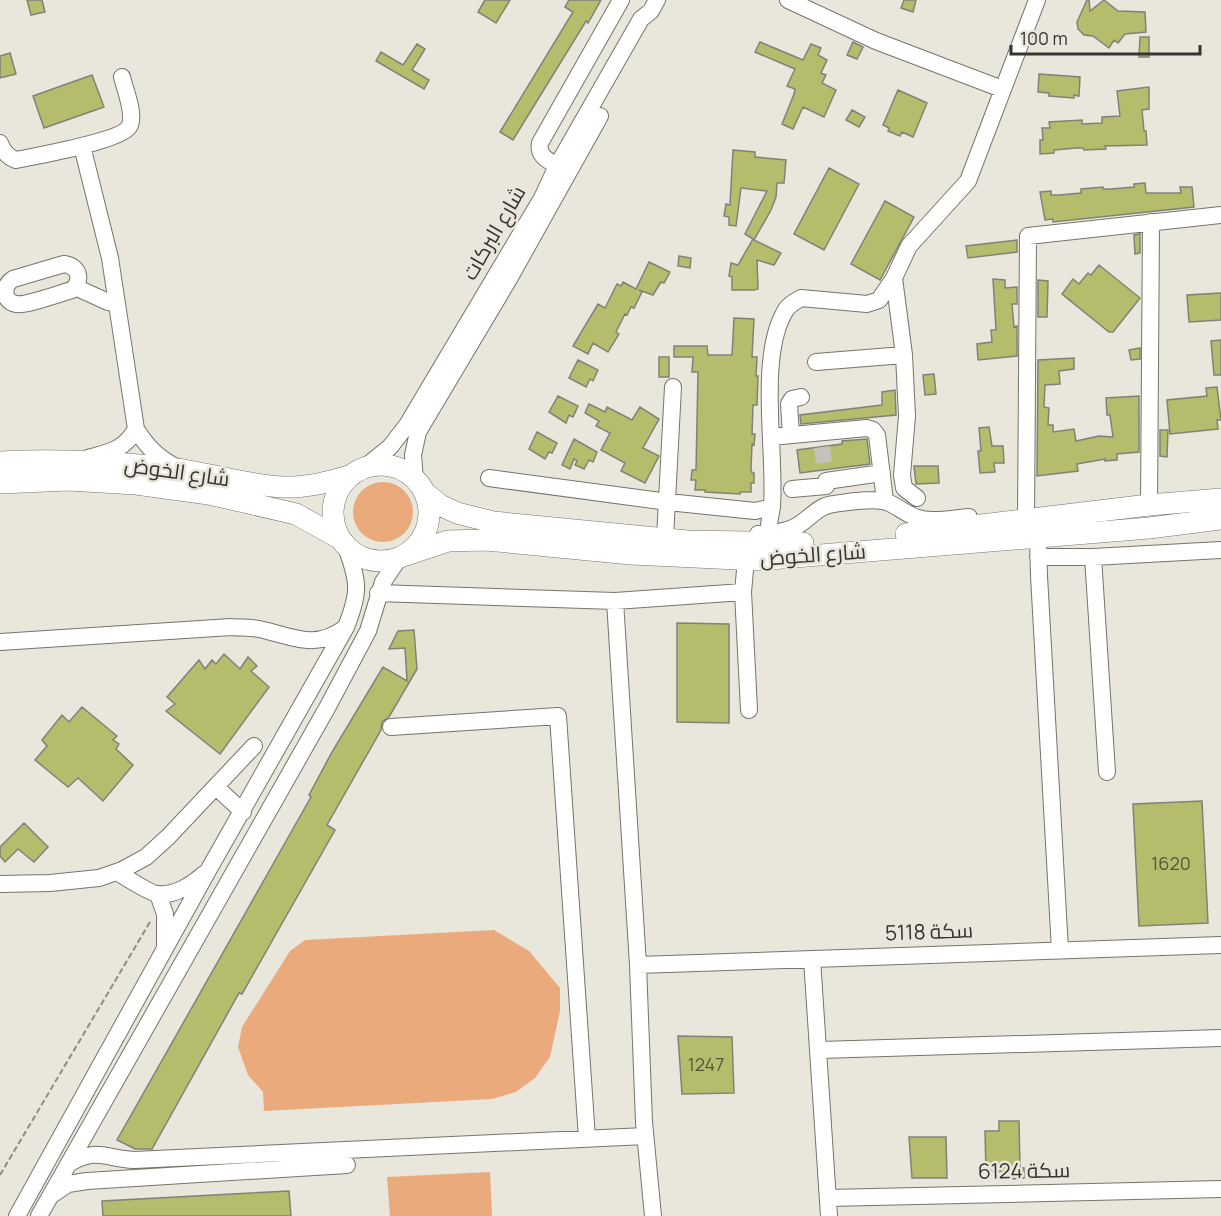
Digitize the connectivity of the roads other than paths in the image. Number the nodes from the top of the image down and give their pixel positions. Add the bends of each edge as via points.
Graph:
1 (621, 0) edge
2 (788, 0) edge
3 (1037, 0) edge
4 (654, 5) edge
5 (122, 77) dead end
6 (1002, 89) junction
7 (0, 143) edge
8 (82, 146) junction
9 (557, 166) junction
10 (1221, 215) edge
11 (1151, 222) junction
12 (894, 278) junction
13 (509, 279) junction
14 (75, 287) dead end
15 (117, 304) junction
16 (904, 355) junction
17 (816, 362) dead end
18 (672, 387) dead end
19 (801, 398) dead end
20 (136, 429) junction
21 (792, 435) junction
22 (771, 437) junction
23 (80, 460) junction
24 (0, 462) edge
25 (185, 470) junction
26 (358, 471) junction
27 (882, 473) junction
28 (489, 478) dead end
29 (825, 479) junction
30 (0, 483) edge
31 (420, 486) junction
32 (792, 489) dead end
33 (917, 498) dead end
34 (1221, 499) edge
35 (885, 501) junction
36 (668, 502) junction
37 (828, 504) junction
38 (1149, 505) junction
39 (772, 507) junction
40 (1221, 519) edge
41 (802, 522) junction
42 (989, 524) junction
43 (769, 533) junction
44 (666, 538) junction
45 (1034, 538) junction
46 (695, 541) junction
47 (343, 542) junction
48 (1221, 550) edge
49 (402, 556) junction
50 (1093, 557) junction
51 (746, 560) junction
52 (743, 592) junction
53 (378, 593) junction
54 (615, 601) junction
55 (346, 627) junction
56 (0, 642) edge
57 (306, 642) junction
58 (314, 684) junction
59 (749, 710) dead end
60 (391, 727) dead end
61 (254, 746) dead end
62 (1107, 772) dead end
63 (216, 787) junction
64 (243, 812) junction
65 (209, 869) junction
66 (117, 872) junction
67 (0, 884) edge
68 (159, 899) junction
69 (1221, 945) edge
70 (1060, 950) junction
71 (165, 951) junction
72 (812, 959) junction
73 (638, 965) junction
74 (1221, 1038) edge
75 (820, 1050) junction
76 (93, 1123) junction
77 (645, 1136) junction
78 (587, 1138) junction
79 (102, 1153) junction
80 (70, 1162) junction
81 (347, 1165) dead end
82 (1221, 1189) edge
83 (50, 1197) junction
84 (828, 1198) junction
85 (17, 1216) edge
86 (39, 1216) edge
87 (653, 1216) edge
88 (829, 1216) edge

1 - 9 street via 540,143 541,154
2 - 6 street via 876,41
3 - 6 street
4 - 9 street, شارع البركات via 641,20
4 - 13 street, شارع البركات via 650,21 613,92
5 - 8 street via 132,117 129,127
6 - 12 street via 968,181 909,246
7 - 8 street via 2,150 16,160
8 - 15 street via 111,258
9 - 13 street via 561,171 514,261
9 - 26 street, شارع البركات via 542,198 403,431 390,447
10 - 11 street
11 - 38 street
11 - 45 street via 1030,234 1026,238
12 - 16 street
12 - 22 street via 873,304 801,298 784,312 773,353
13 - 31 street, شارع البركات via 418,432 413,455
14 - 15 street
15 - 20 street
16 - 17 street
16 - 33 street via 907,416 902,475 904,488
18 - 36 street
19 - 21 street via 790,402
20 - 23 street via 130,441 121,447
20 - 25 street via 156,455
21 - 22 street
21 - 27 street via 821,440 867,428 873,430
22 - 39 street
23 - 24 main road, شارع الخوض
23 - 25 main road, شارع الخوض
25 - 26 main road, شارع الخوض via 283,488 317,484
26 - 31 main road via 378,465 392,466 405,471
26 - 47 main road via 342,484 335,497 333,518
27 - 29 street
27 - 35 street
28 - 36 street
29 - 32 street
29 - 37 street
30 - 47 main road, شارع الخوض via 91,481 209,494 296,514
31 - 44 main road, شارع الخوض via 440,505 474,519
31 - 49 main road via 429,520 417,546
34 - 38 main road, شارع الخوض
35 - 37 street
35 - 42 street via 919,519 969,517
36 - 39 street via 755,511
36 - 44 street
37 - 41 street
38 - 45 main road, شارع الخوض
39 - 41 street via 783,517
39 - 43 street
40 - 45 main road, شارع الخوض
41 - 43 street
42 - 45 main road, شارع الخوض
42 - 46 main road, شارع الخوض via 887,537 781,544
43 - 46 street via 721,535
44 - 46 main road, شارع الخوض
45 - 50 street
45 - 51 main road, شارع الخوض
45 - 70 street
47 - 49 main road via 358,556 371,561
47 - 55 street via 357,588 356,603
48 - 50 street
49 - 51 main road, شارع الخوض via 448,541 486,540
49 - 53 street via 388,572
50 - 62 street
51 - 52 street
52 - 54 street
52 - 59 street
53 - 54 street
53 - 76 street via 362,645
54 - 73 street
55 - 57 street via 326,639
55 - 58 street
56 - 57 street via 231,627 257,628
57 - 58 street via 316,662
58 - 64 street
60 - 78 street via 558,716
61 - 63 street
63 - 64 street
63 - 66 street via 147,857
64 - 65 street
65 - 68 street via 195,883
65 - 71 street
66 - 67 street via 99,878
66 - 68 street
68 - 71 street via 165,914
69 - 70 street, سكة 5118
70 - 72 street, سكة 5118
71 - 85 street
72 - 73 street, سكة 5118
72 - 75 street
73 - 77 street
74 - 75 street
75 - 84 street
76 - 79 street
76 - 80 street
77 - 78 street
77 - 87 street
78 - 79 street via 134,1160
79 - 80 street
80 - 83 street
81 - 83 street via 87,1181 68,1184
82 - 84 street, سكة 6124
83 - 86 street
84 - 88 street

